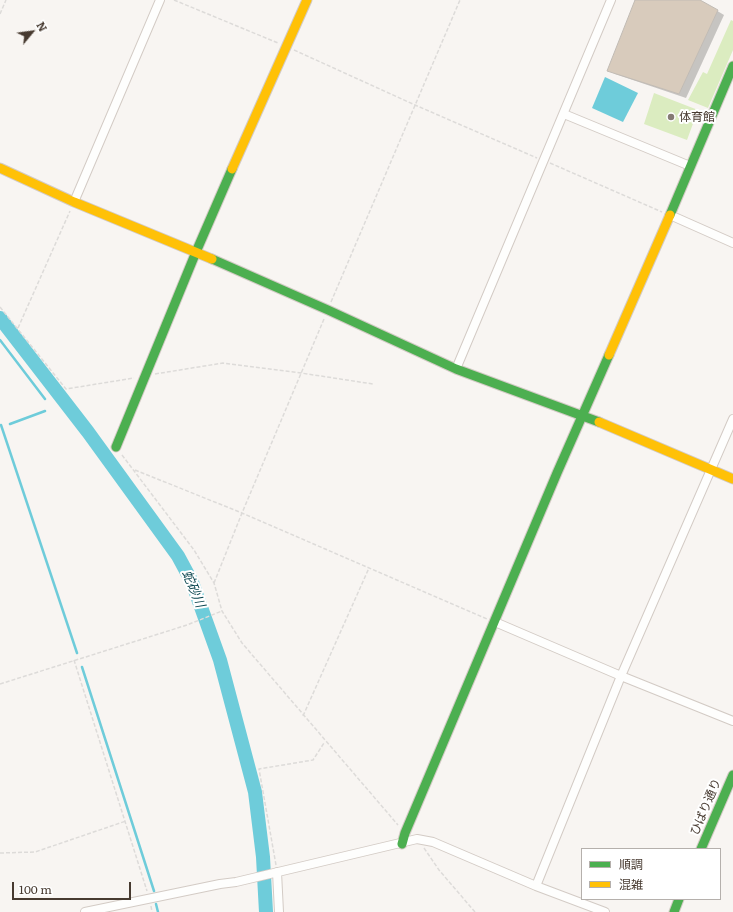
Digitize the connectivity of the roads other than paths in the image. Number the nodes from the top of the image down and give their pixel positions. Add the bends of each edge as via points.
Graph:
1 (160, 0) edge
2 (307, 0) edge
3 (611, 0) edge
4 (733, 66) edge
5 (564, 114) junction
6 (690, 166) junction
7 (0, 168) edge
8 (74, 202) junction
9 (670, 215) junction
10 (733, 243) edge
11 (196, 252) junction
12 (456, 369) junction
13 (584, 415) junction
14 (733, 419) edge
15 (116, 447) road end
16 (711, 470) junction
17 (733, 479) edge
18 (495, 622) junction
19 (621, 676) junction
20 (733, 721) edge
21 (733, 775) edge
22 (402, 844) junction
23 (701, 848) edge
24 (280, 871) junction
25 (536, 886) junction
26 (679, 900) edge
27 (85, 912) edge
28 (279, 912) edge
29 (606, 912) edge
30 (674, 912) edge

1 - 8 street
2 - 11 street
3 - 5 street
4 - 6 street
5 - 6 street
5 - 12 street
6 - 9 street
7 - 8 street
8 - 11 street
9 - 10 street
9 - 13 street
11 - 12 street
11 - 15 street
12 - 13 street
13 - 16 street
13 - 18 street
14 - 16 street
16 - 17 street
16 - 19 street
18 - 19 street
18 - 22 street
19 - 20 street
19 - 25 street
21 - 23 street, ひばり通り
22 - 24 street
22 - 25 street via 417,839 433,842
24 - 27 street
24 - 28 street
25 - 29 street
26 - 30 street

